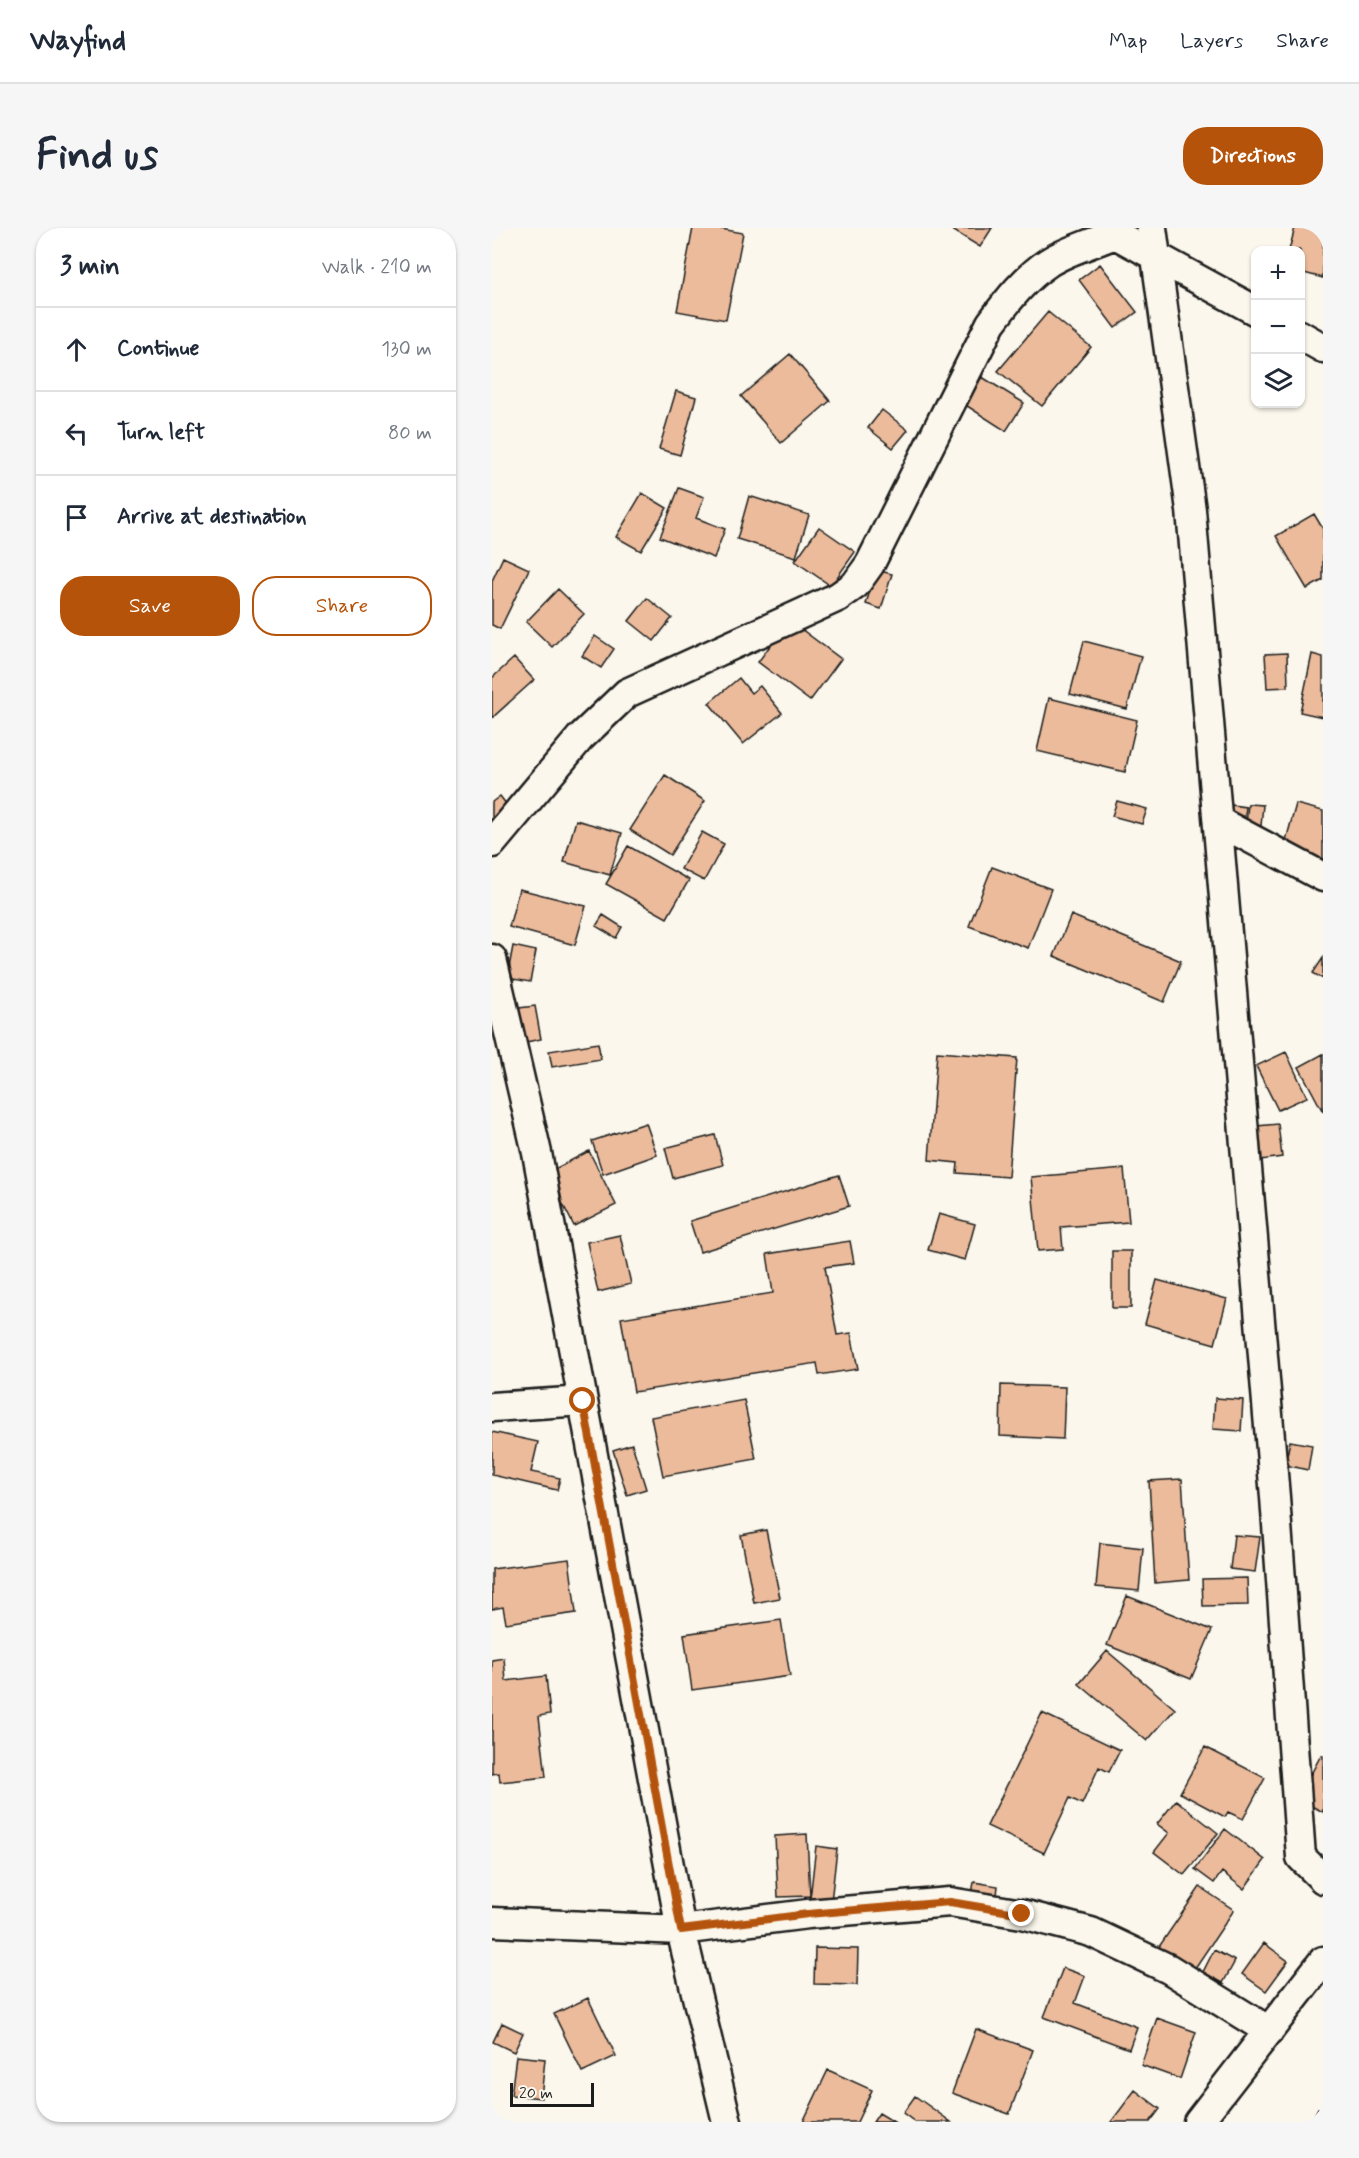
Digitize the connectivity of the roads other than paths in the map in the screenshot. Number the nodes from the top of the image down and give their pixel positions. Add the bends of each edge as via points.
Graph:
1 (1152, 228) edge
2 (1111, 231) edge
3 (1156, 256) junction
4 (1251, 308) edge
5 (1305, 338) edge
6 (1323, 348) edge
7 (1218, 821) junction
8 (492, 843) edge
9 (1323, 877) edge
10 (492, 959) edge
11 (583, 1401) junction
12 (492, 1407) edge
13 (1323, 1879) edge
14 (492, 1922) edge
15 (681, 1930) junction
16 (1323, 1961) edge
17 (1269, 2031) junction
18 (727, 2122) edge
19 (1198, 2122) edge

1 - 3 street
2 - 3 street
2 - 8 street via 1032,274 991,323 870,564 855,585 838,597 627,693 580,738
3 - 4 street
3 - 7 street via 1191,510
5 - 6 street
7 - 9 street
7 - 13 street via 1301,1857
10 - 11 street via 537,1153
11 - 12 street
11 - 15 street
14 - 15 street
15 - 17 street via 950,1902 1022,1914 1091,1932 1169,1968
15 - 18 street
16 - 17 street
17 - 19 street

